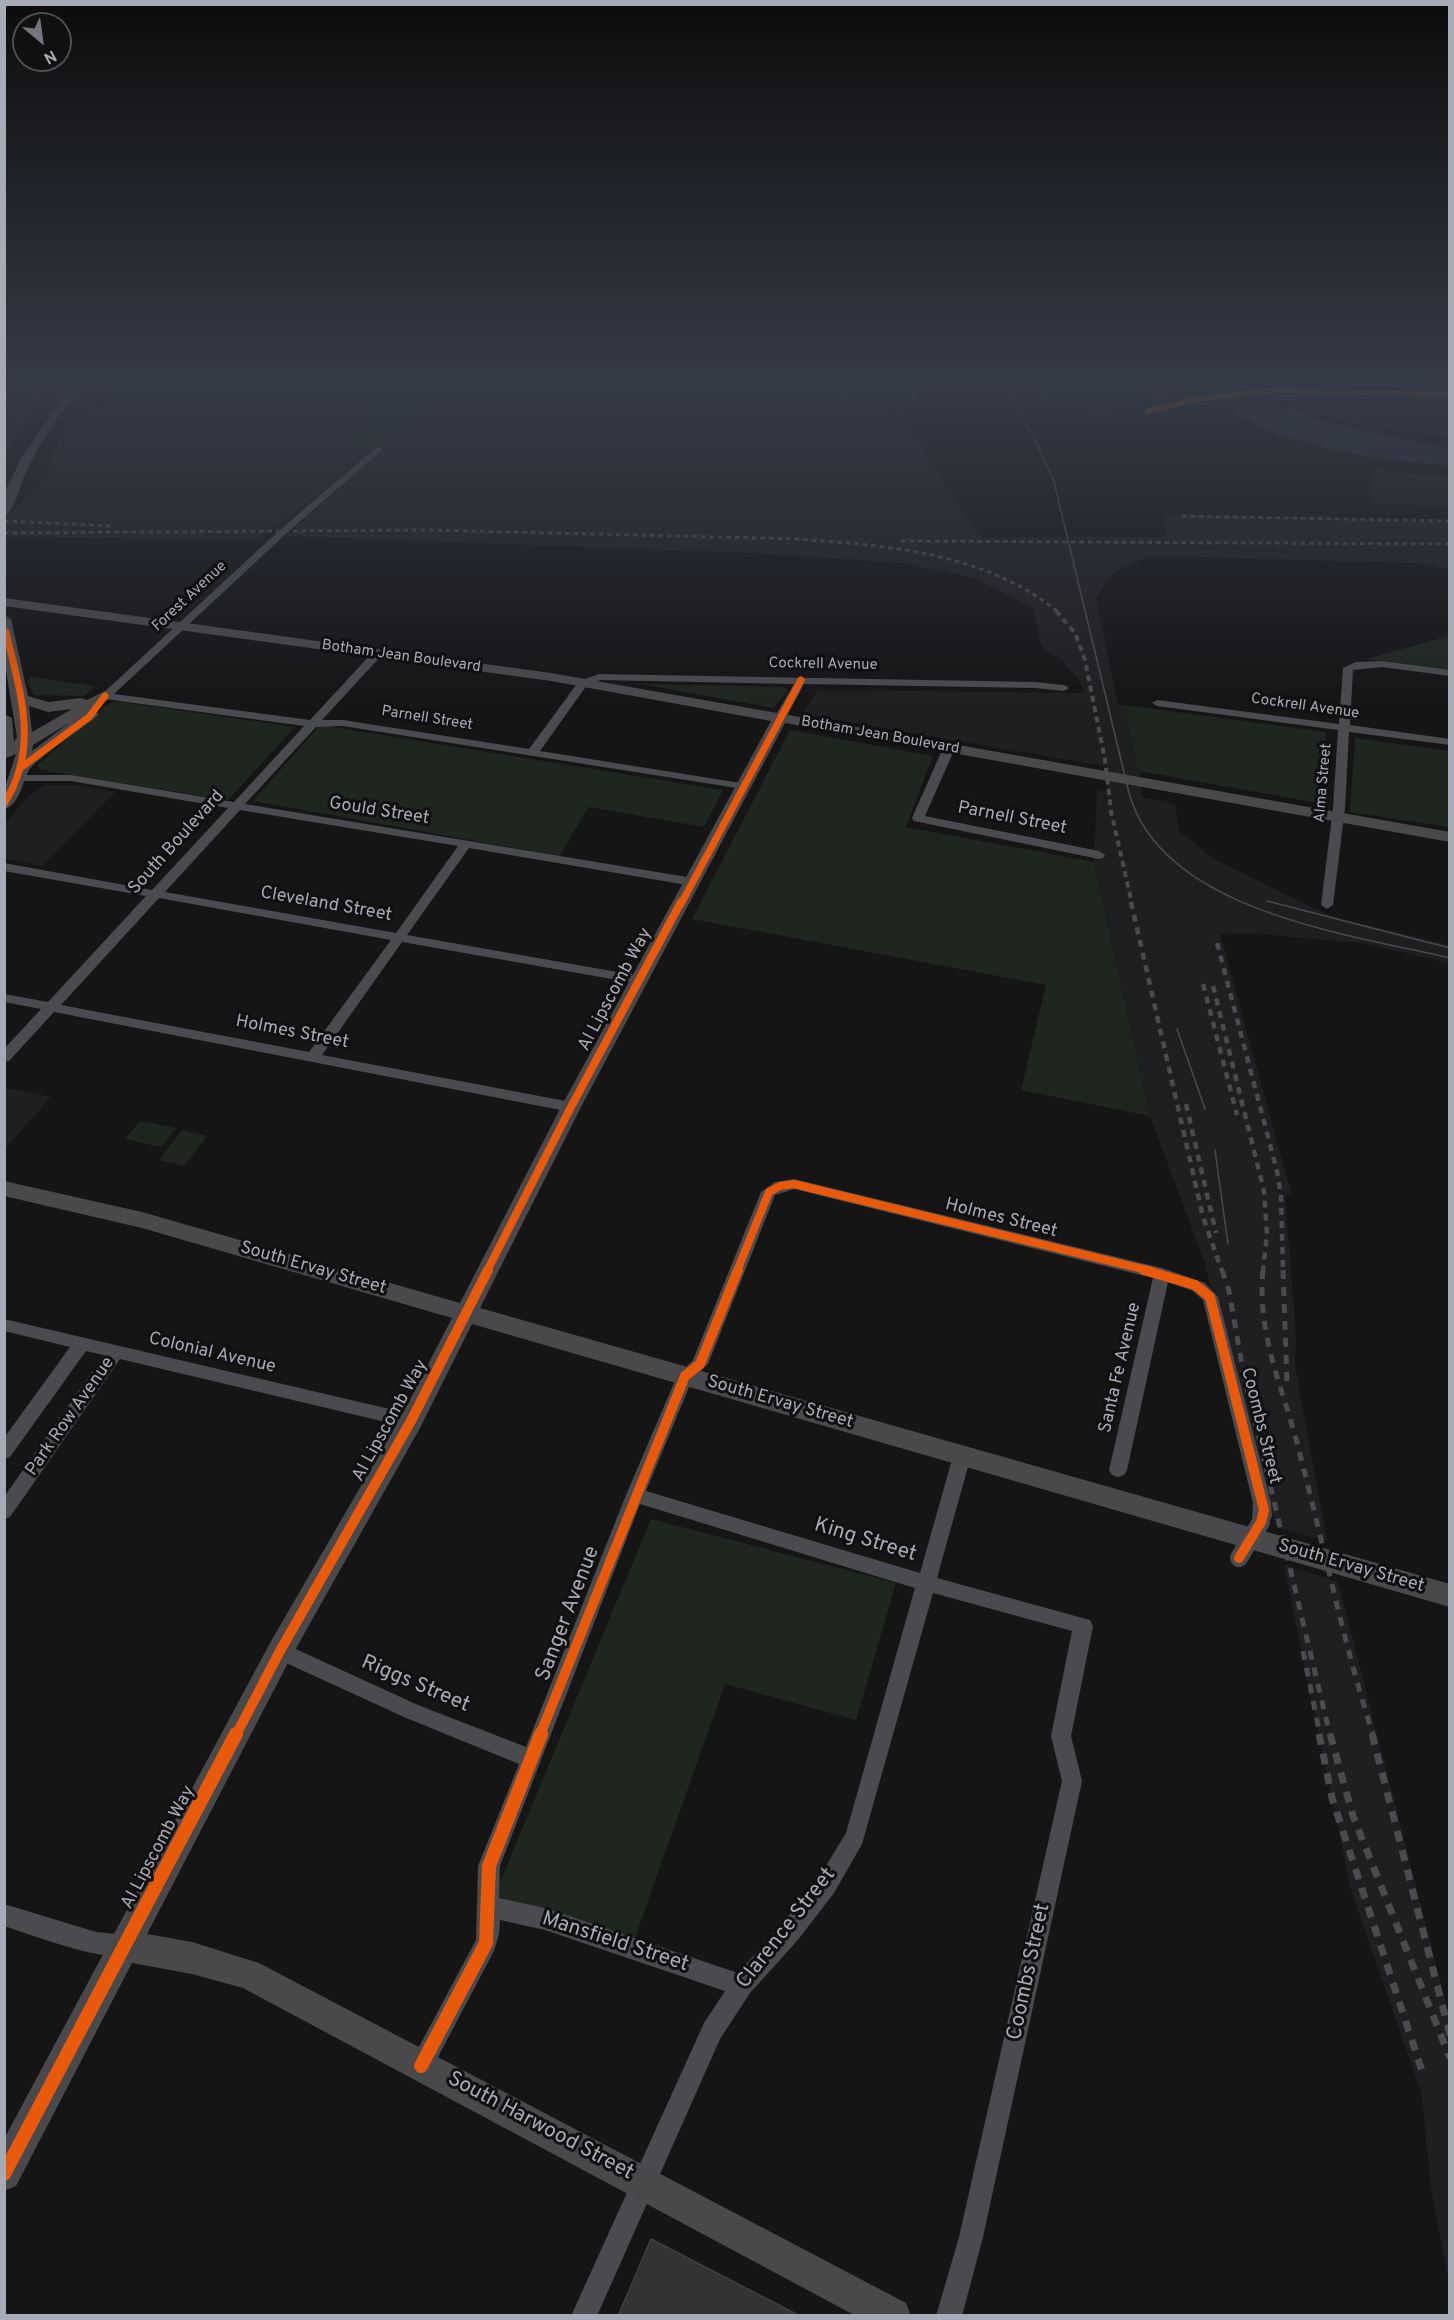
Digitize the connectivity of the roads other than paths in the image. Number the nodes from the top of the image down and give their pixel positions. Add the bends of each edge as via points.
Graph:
1 (13, 488) edge
2 (333, 488) edge
3 (4, 512) edge
4 (4, 602) edge
5 (5, 625) edge
6 (180, 628) junction
7 (377, 654) junction
8 (1449, 673) edge
9 (801, 680) junction
10 (583, 683) junction
11 (1064, 688) dead end
12 (105, 696) junction
13 (20, 699) junction
14 (1157, 703) dead end
15 (780, 718) junction
16 (311, 724) junction
17 (6, 726) edge
18 (1345, 728) junction
19 (72, 731) junction
20 (1449, 742) edge
21 (27, 743) junction
22 (949, 748) junction
23 (532, 753) junction
24 (4, 754) edge
25 (21, 772) junction
26 (743, 786) junction
27 (4, 804) edge
28 (234, 806) junction
29 (1338, 818) junction
30 (1449, 837) edge
31 (466, 844) junction
32 (1099, 855) dead end
33 (4, 867) edge
34 (693, 882) junction
35 (156, 894) junction
36 (1328, 905) dead end
37 (399, 936) junction
38 (640, 980) junction
39 (4, 998) edge
40 (51, 1007) junction
41 (313, 1057) junction
42 (4, 1058) edge
43 (571, 1107) junction
44 (780, 1186) joint
45 (4, 1188) edge
46 (1162, 1275) junction
47 (1210, 1297) joint
48 (468, 1313) junction
49 (4, 1325) edge
50 (82, 1343) junction
51 (116, 1352) junction
52 (686, 1376) junction
53 (411, 1421) junction
54 (4, 1452) edge
55 (962, 1456) junction
56 (1118, 1470) dead end
57 (635, 1495) junction
58 (4, 1512) edge
59 (1239, 1558) dead end
60 (925, 1582) junction
61 (1449, 1596) edge
62 (1083, 1626) joint
63 (280, 1651) junction
64 (531, 1759) junction
65 (486, 1906) junction
66 (4, 1915) edge
67 (126, 1946) junction
68 (742, 1985) junction
69 (421, 2066) junction
70 (4, 2174) edge
71 (646, 2183) junction
72 (584, 2316) edge
73 (893, 2316) edge
74 (949, 2316) edge

1 - 3 main road
2 - 6 street, Forest Avenue
4 - 6 main road
5 - 13 main road
6 - 7 main road, Botham Jean Boulevard
6 - 12 street, Forest Avenue
7 - 10 main road, Botham Jean Boulevard
7 - 16 street, South Boulevard
8 - 18 street, Alma Street via 1353,665 1348,668
9 - 10 street, Cockrell Avenue via 599,676
9 - 11 street, Cockrell Avenue
9 - 15 street, Al Lipscomb Way
10 - 15 main road, Botham Jean Boulevard
10 - 23 street
12 - 13 main road via 60,707 38,706
12 - 16 street, Parnell Street
12 - 19 main road
12 - 21 main road
13 - 21 main road
14 - 18 street, Cockrell Avenue
15 - 22 main road, Botham Jean Boulevard
15 - 26 main road, Al Lipscomb Way
16 - 23 street, Parnell Street via 343,723
16 - 28 street, South Boulevard
17 - 21 main road
17 - 24 main road
18 - 20 street, Cockrell Avenue
18 - 29 street, Alma Street
19 - 21 main road
19 - 25 main road
21 - 24 main road
21 - 25 main road
22 - 29 main road, Botham Jean Boulevard
22 - 32 street, Parnell Street via 918,818
23 - 26 street, Parnell Street
25 - 27 main road
25 - 28 street, Gould Street
26 - 34 main road, Al Lipscomb Way
28 - 31 street, Gould Street
28 - 35 street, South Boulevard
29 - 30 main road, Botham Jean Boulevard
29 - 36 street, Alma Street
31 - 34 street, Gould Street
31 - 37 street
33 - 35 street, Cleveland Street
34 - 38 main road, Al Lipscomb Way
35 - 37 street, Cleveland Street
35 - 40 street, South Boulevard
37 - 38 street, Cleveland Street
37 - 41 street
38 - 43 main road, Al Lipscomb Way
39 - 40 street, Holmes Street
40 - 41 street, Holmes Street
40 - 42 street, South Boulevard
41 - 43 street, Holmes Street
43 - 48 main road, Al Lipscomb Way
44 - 46 street, Holmes Street via 804,1186
44 - 52 street, Sanger Avenue via 769,1192 700,1364
45 - 48 main road, South Ervay Street via 142,1220
46 - 47 street, Holmes Street via 1199,1287
46 - 56 street, Santa Fe Avenue
47 - 59 street, Coombs Street, bridge via 1262,1503 1261,1522
48 - 52 main road, South Ervay Street
48 - 53 main road, Al Lipscomb Way
49 - 50 street, Colonial Avenue
50 - 51 street, Colonial Avenue
50 - 54 street, Park Row Avenue
51 - 53 street, Colonial Avenue
51 - 58 street, Park Row Avenue
52 - 55 main road, South Ervay Street
52 - 57 street, Sanger Avenue
53 - 63 main road, Al Lipscomb Way
55 - 60 street, Clarence Street
55 - 61 main road, South Ervay Street
57 - 60 street, King Street
57 - 64 street, Sanger Avenue
60 - 62 street, King Street
60 - 68 street, Clarence Street via 855,1837 826,1886
62 - 74 street, Coombs Street via 1061,1736 1072,1781 971,2237
63 - 64 street, Riggs Street via 411,1711
63 - 67 main road, Al Lipscomb Way
64 - 65 street, Sanger Avenue via 489,1866
65 - 68 street, Mansfield Street via 545,1919
65 - 69 street, Sanger Avenue via 490,1931 486,1943
66 - 67 street, South Harwood Street via 96,1943
67 - 69 main road, South Harwood Street via 192,1958 248,1974
67 - 70 main road, Al Lipscomb Way
68 - 71 street, Clarence Street via 712,2031
69 - 71 main road, South Harwood Street
71 - 72 street, Clarence Street
71 - 73 main road, South Harwood Street

